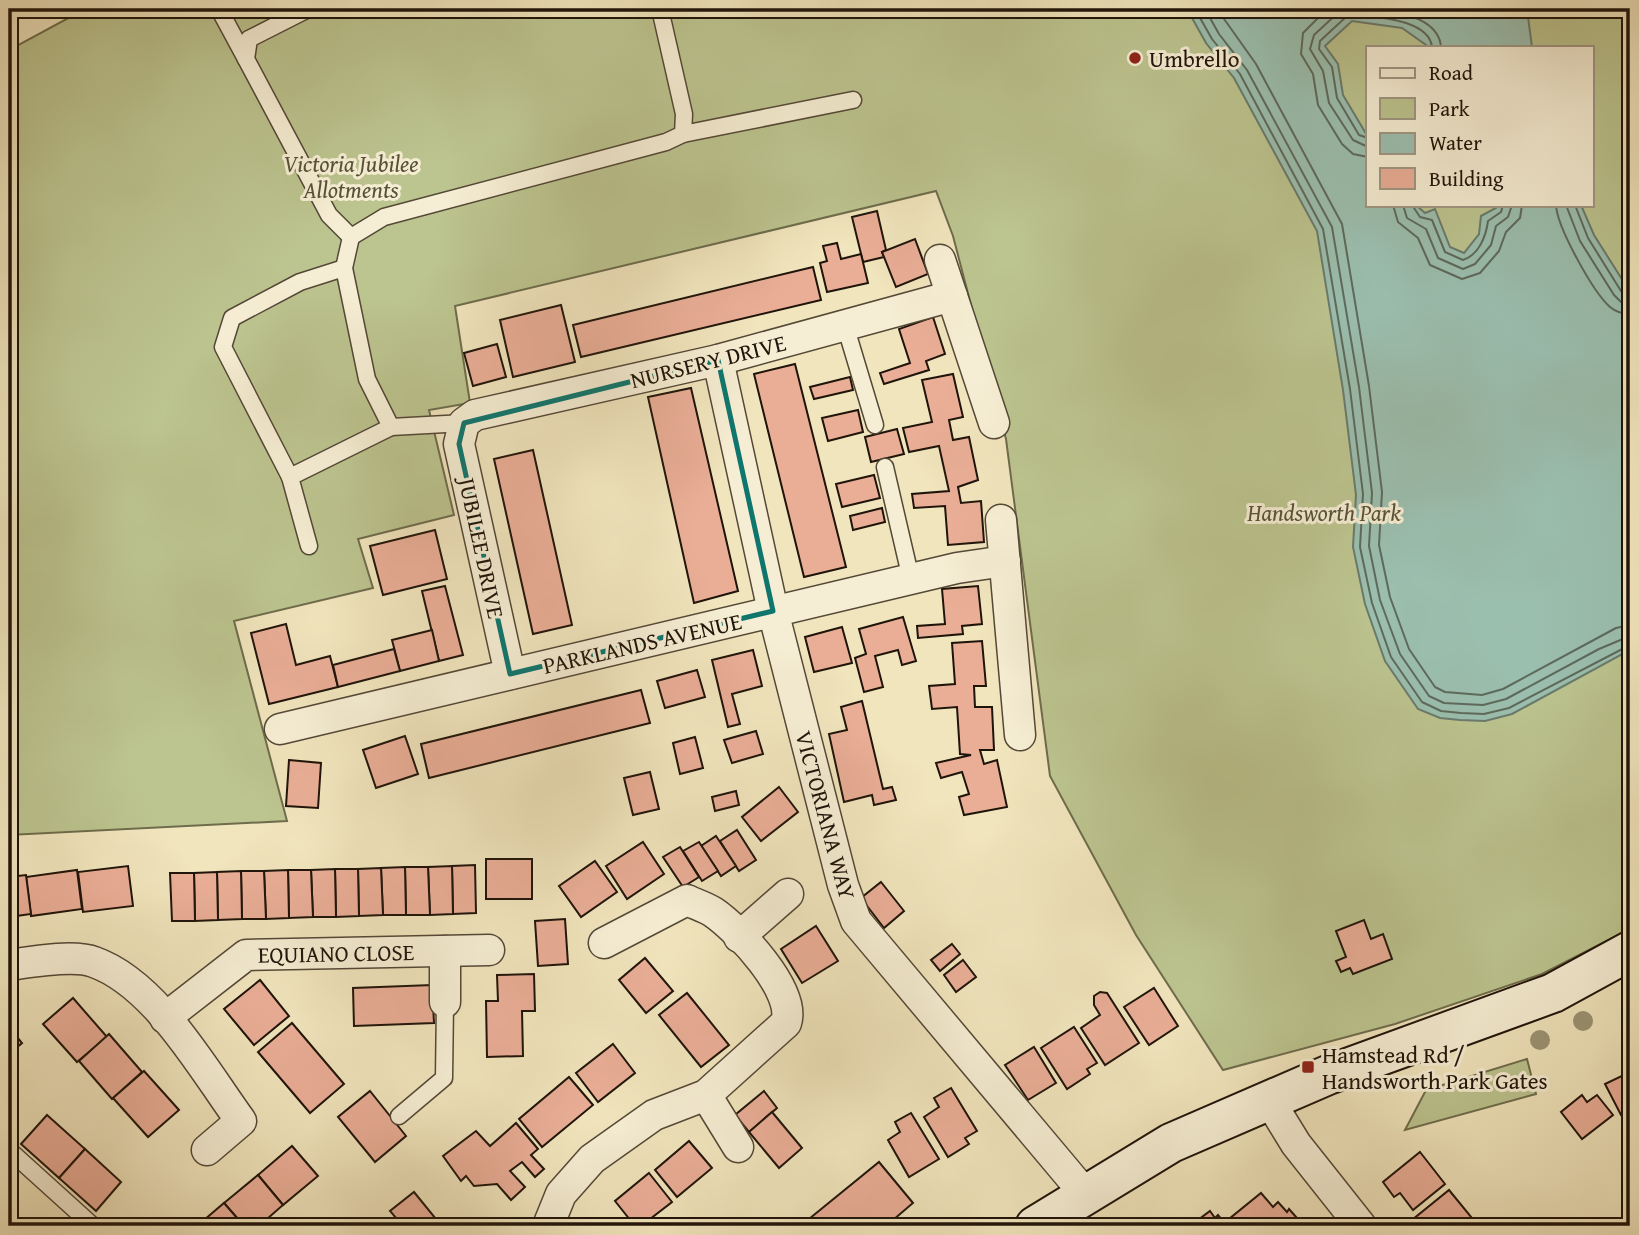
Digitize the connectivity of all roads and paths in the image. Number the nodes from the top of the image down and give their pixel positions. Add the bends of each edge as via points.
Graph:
1 (219, 9) edge
2 (308, 9) edge
3 (660, 9) edge
4 (246, 59) junction
5 (853, 100) dead end
6 (683, 134) junction
7 (351, 237) junction
8 (940, 260) dead end
9 (344, 268) junction
10 (952, 296) junction
11 (845, 325) junction
12 (718, 360) junction
13 (464, 422) junction
14 (994, 423) dead end
15 (874, 425) dead end
16 (391, 427) junction
17 (885, 467) dead end
18 (290, 477) junction
19 (1001, 520) dead end
20 (309, 546) dead end
21 (1005, 561) junction
22 (911, 579) junction
23 (773, 611) junction
24 (510, 674) junction
25 (281, 729) dead end
26 (1020, 735) dead end
27 (788, 894) dead end
28 (739, 937) junction
29 (604, 943) dead end
30 (489, 950) dead end
31 (445, 951) junction
32 (1630, 951) edge
33 (9, 965) edge
34 (1630, 978) edge
35 (445, 1002) joint
36 (164, 1018) junction
37 (706, 1095) junction
38 (1269, 1100) junction
39 (399, 1116) dead end
40 (738, 1147) dead end
41 (9, 1150) edge
42 (208, 1150) dead end
43 (1086, 1195) junction
44 (93, 1226) edge
45 (548, 1226) edge
46 (1035, 1226) edge
47 (1361, 1226) edge

1 - 4 lane
2 - 4 lane via 248,39
3 - 6 lane via 684,114
4 - 7 lane via 329,215
5 - 6 lane
6 - 7 lane via 384,217
7 - 9 lane
8 - 10 street
9 - 16 lane via 367,379
9 - 18 lane via 300,282 232,318 223,346
10 - 11 street, NURSERY DRIVE
10 - 14 street
11 - 12 street, NURSERY DRIVE
11 - 15 lane
12 - 13 street, NURSERY DRIVE via 475,415
12 - 23 street, VICTORIANA WAY
13 - 16 lane
13 - 24 street, JUBILEE DRIVE via 459,444
16 - 18 lane
17 - 22 lane
18 - 20 lane
19 - 21 street
21 - 22 street, PARKLANDS AVENUE
21 - 26 street
22 - 23 street, PARKLANDS AVENUE
23 - 24 street, PARKLANDS AVENUE
23 - 43 street, VICTORIANA WAY via 856,921
24 - 25 street, PARKLANDS AVENUE
27 - 28 street
28 - 29 street via 713,913 687,900
28 - 37 street via 784,993 789,1014 786,1023
30 - 31 street, EQUIANO CLOSE
31 - 35 street, EQUIANO CLOSE
31 - 36 street, EQUIANO CLOSE via 246,955
32 - 38 main road via 1553,993
33 - 36 street via 91,960 123,976
34 - 38 main road via 1550,1023 1485,1048 1344,1090
35 - 39 lane via 444,1078
36 - 42 street via 241,1121
37 - 40 street
37 - 45 street via 653,1115 592,1160 561,1194
38 - 43 main road via 1171,1143
38 - 47 street via 1296,1144
41 - 44 lane
43 - 46 main road

